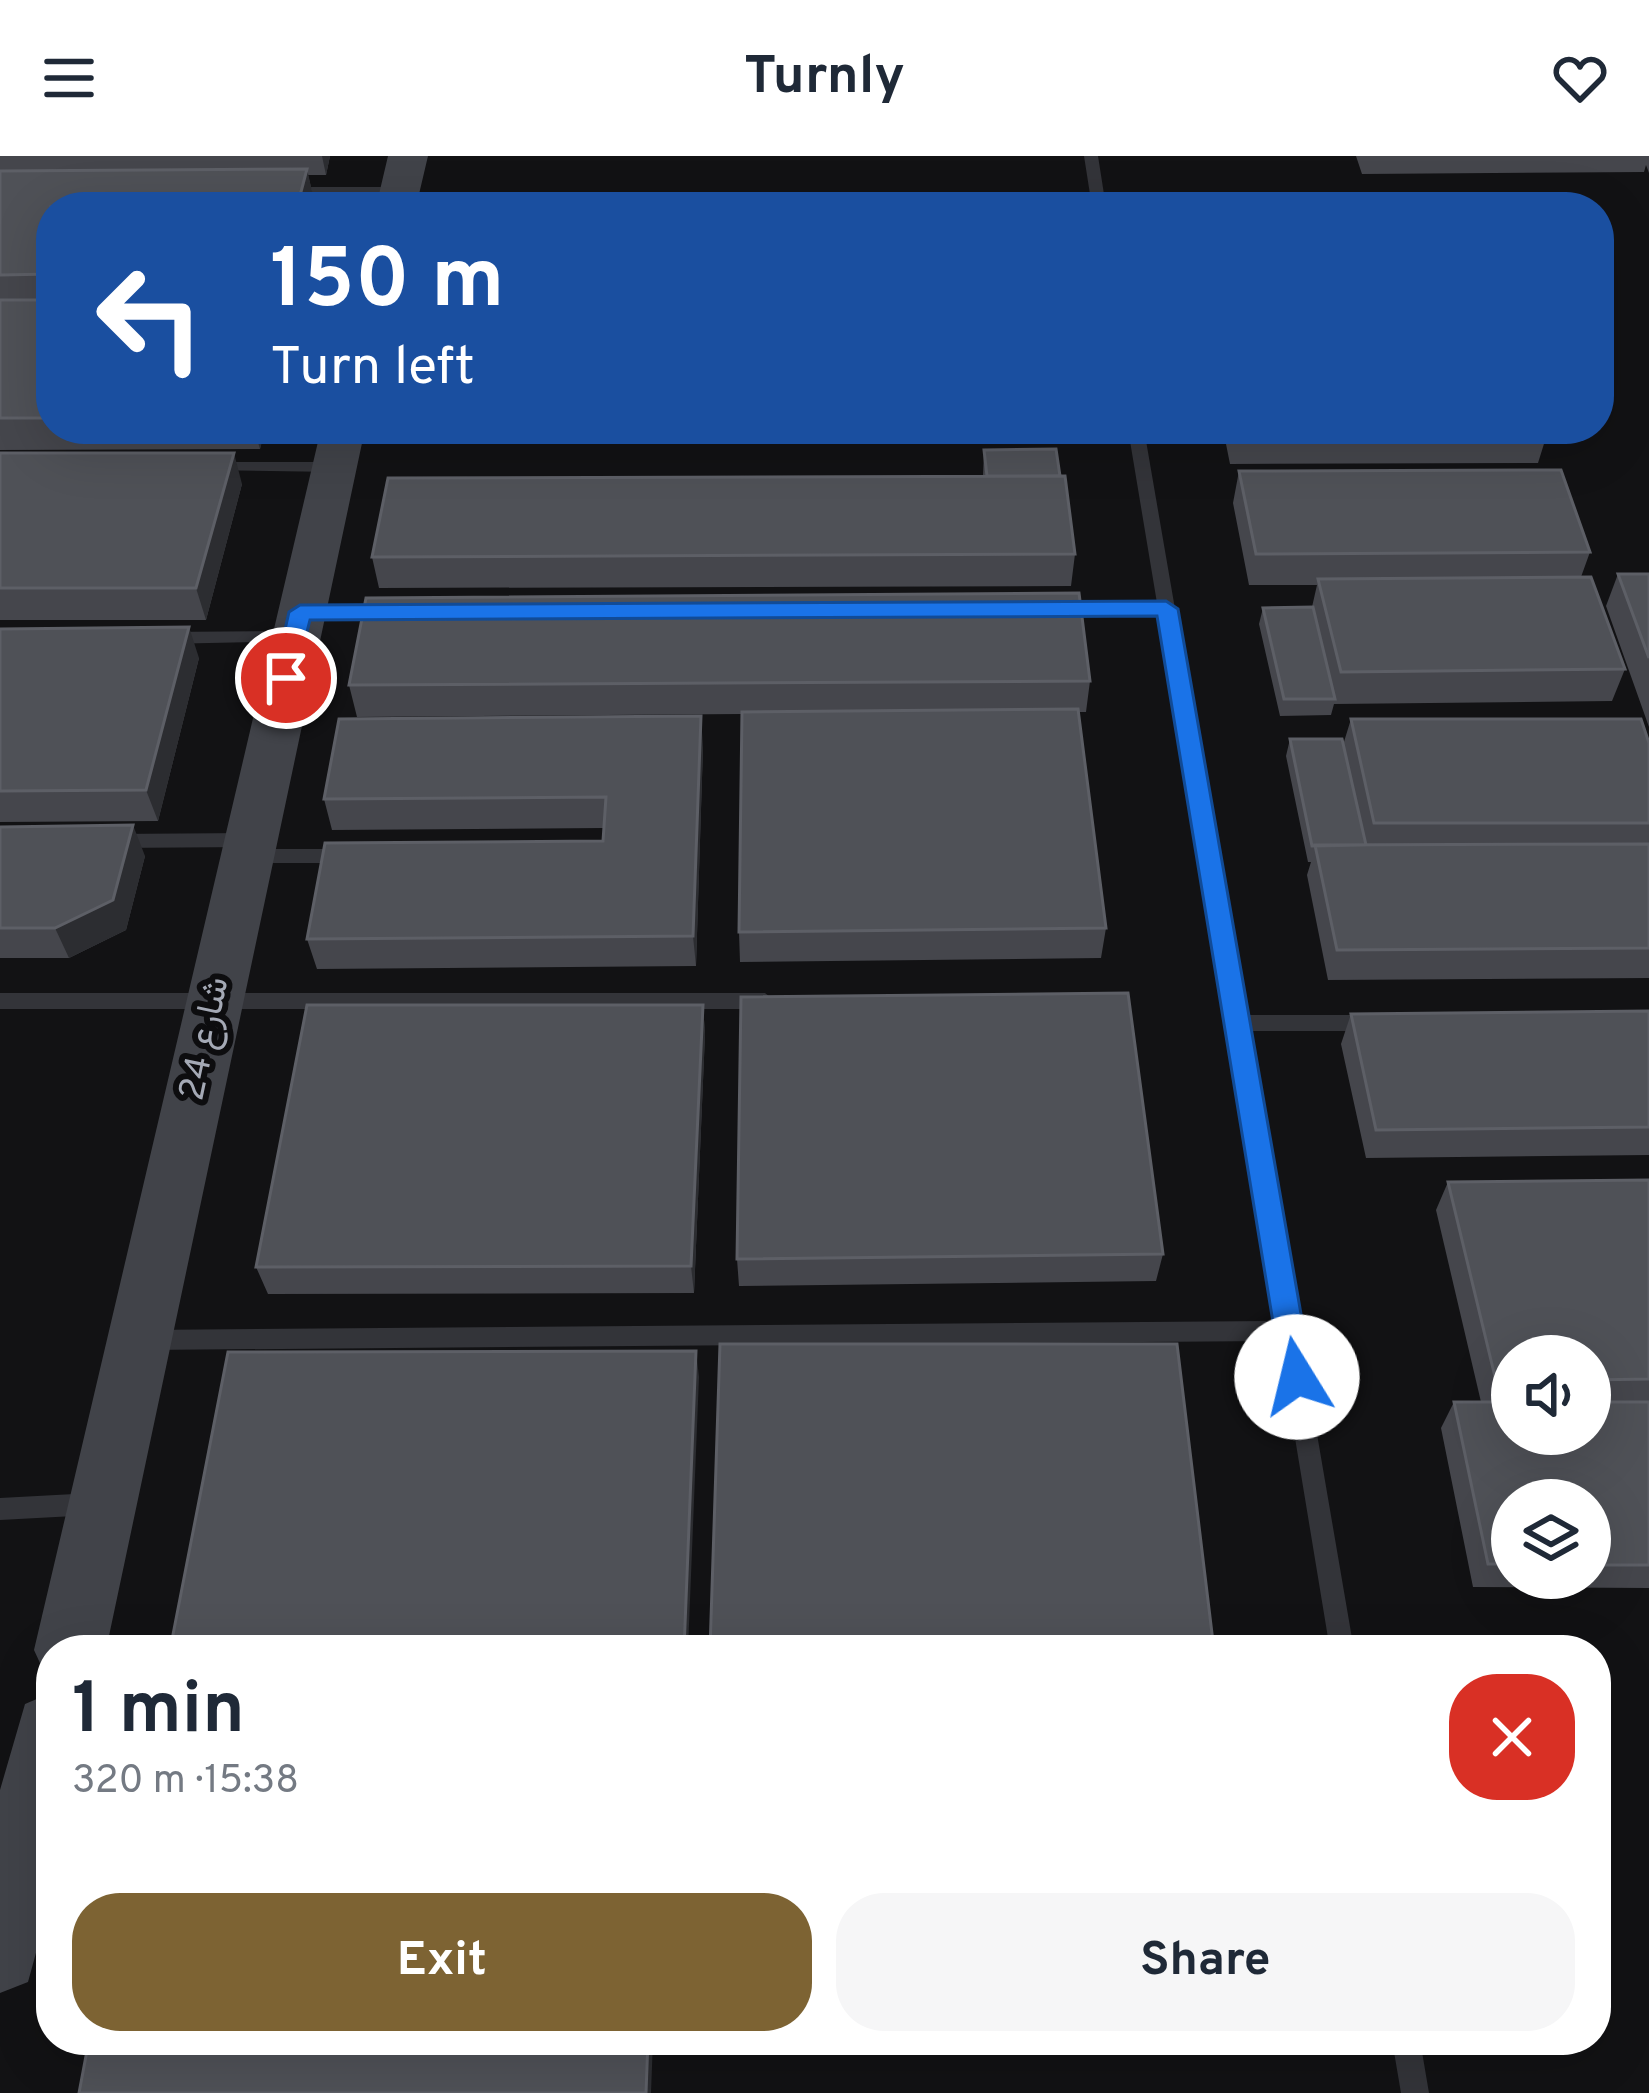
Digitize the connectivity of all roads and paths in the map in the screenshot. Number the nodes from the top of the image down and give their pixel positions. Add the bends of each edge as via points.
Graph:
1 (1091, 156) edge
2 (401, 185) edge
3 (259, 191) edge
4 (1097, 192) edge
5 (1138, 444) edge
6 (339, 448) edge
7 (191, 467) edge
8 (1026, 609) edge
9 (1166, 609) junction
10 (417, 612) edge
11 (297, 625) junction
12 (135, 638) edge
13 (91, 842) edge
14 (248, 848) junction
15 (385, 856) edge
16 (0, 1001) edge
17 (782, 1001) edge
18 (213, 1004) junction
19 (1237, 1023) junction
20 (1397, 1023) edge
21 (1290, 1331) junction
22 (143, 1340) junction
23 (106, 1503) junction
24 (0, 1509) edge
25 (74, 1635) edge
26 (1340, 1635) edge
27 (36, 1807) edge
28 (0, 1954) edge
29 (1408, 2055) edge
30 (1414, 2093) edge

1 - 4 lane
2 - 3 lane
5 - 9 lane
6 - 7 lane
6 - 11 street, شارع 24
8 - 9 lane
9 - 19 lane
10 - 11 lane
11 - 12 lane
11 - 14 street, شارع 24
13 - 14 lane
14 - 15 lane
14 - 18 street, شارع 24
16 - 18 lane
17 - 18 lane
18 - 22 street, شارع 24
19 - 20 lane
19 - 21 lane
21 - 22 lane
21 - 26 lane
22 - 23 street, شارع 24
23 - 24 lane
23 - 25 street, شارع 24
27 - 28 street
29 - 30 lane

